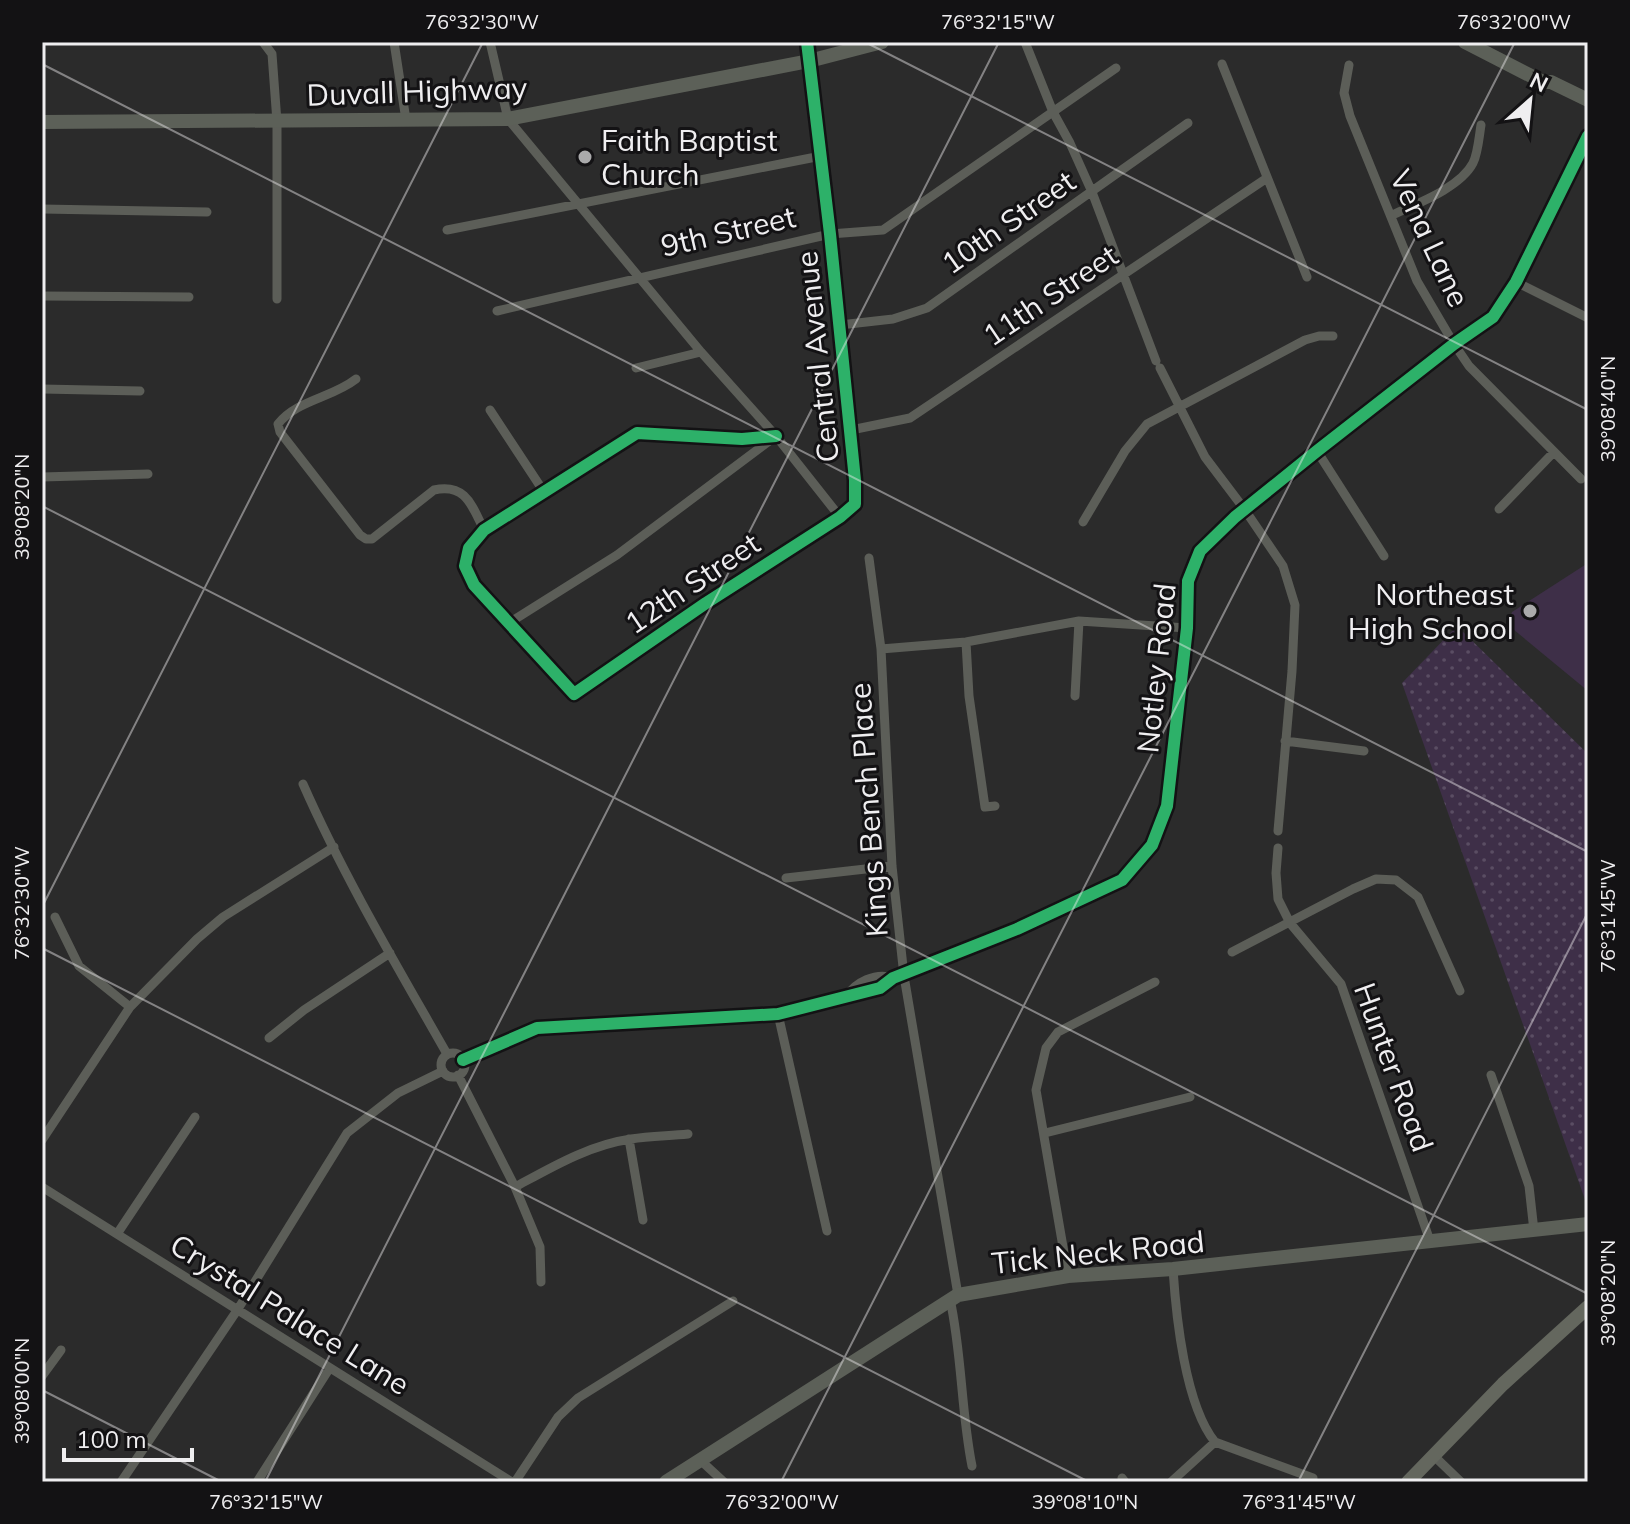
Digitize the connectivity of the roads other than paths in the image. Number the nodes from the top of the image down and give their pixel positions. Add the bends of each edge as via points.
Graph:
1 (263, 42) edge
2 (394, 42) edge
3 (490, 42) edge
4 (807, 42) edge
5 (882, 42) edge
6 (1025, 42) edge
7 (1465, 42) edge
8 (809, 61) junction
9 (1222, 64) dead end
10 (1349, 65) dead end
11 (1116, 68) dead end
12 (1543, 82) junction
13 (1588, 100) edge
14 (1588, 109) edge
15 (1053, 112) junction
16 (508, 119) junction
17 (406, 120) junction
18 (42, 122) edge
19 (277, 122) junction
20 (1188, 123) dead end
21 (1481, 125) dead end
22 (1588, 136) edge
23 (821, 156) junction
24 (1267, 178) junction
25 (1092, 192) junction
26 (579, 205) junction
27 (42, 209) edge
28 (207, 212) dead end
29 (1392, 215) junction
30 (447, 230) dead end
31 (830, 234) junction
32 (1122, 276) junction
33 (1307, 277) dead end
34 (640, 279) junction
35 (1516, 282) junction
36 (42, 296) edge
37 (189, 297) dead end
38 (277, 299) dead end
39 (497, 311) dead end
40 (1588, 318) edge
41 (840, 325) junction
42 (1333, 336) dead end
43 (1454, 344) junction
44 (701, 352) junction
45 (636, 368) dead end
46 (356, 379) dead end
47 (42, 389) edge
48 (140, 391) dead end
49 (1179, 408) junction
50 (490, 410) dead end
51 (851, 430) junction
52 (776, 436) junction
53 (1317, 451) junction
54 (1553, 453) junction
55 (148, 474) dead end
56 (42, 477) edge
57 (1581, 479) dead end
58 (544, 492) junction
59 (1499, 509) dead end
60 (1245, 510) junction
61 (840, 517) junction
62 (1083, 522) dead end
63 (484, 530) junction
64 (1384, 556) dead end
65 (869, 558) dead end
66 (1079, 621) junction
67 (509, 623) junction
68 (1187, 628) junction
69 (966, 642) junction
70 (881, 649) junction
71 (1075, 696) dead end
72 (1285, 741) junction
73 (1364, 751) dead end
74 (303, 784) dead end
75 (995, 806) dead end
76 (1278, 831) dead end
77 (334, 847) junction
78 (1278, 848) dead end
79 (892, 866) junction
80 (786, 878) dead end
81 (55, 917) dead end
82 (1290, 923) junction
83 (1232, 952) dead end
84 (390, 953) junction
85 (899, 977) junction
86 (1155, 982) dead end
87 (1460, 991) dead end
88 (130, 1007) junction
89 (778, 1014) junction
90 (269, 1038) dead end
91 (447, 1054) junction
92 (463, 1060) junction
93 (443, 1071) junction
94 (458, 1075) junction
95 (1491, 1075) dead end
96 (1190, 1097) dead end
97 (195, 1117) dead end
98 (1045, 1133) junction
99 (688, 1134) dead end
100 (629, 1139) junction
101 (42, 1140) edge
102 (42, 1187) edge
103 (515, 1187) junction
104 (643, 1220) dead end
105 (1588, 1224) edge
106 (827, 1231) dead end
107 (1534, 1231) junction
108 (117, 1234) junction
109 (1430, 1241) junction
110 (1173, 1269) junction
111 (1068, 1276) junction
112 (541, 1282) dead end
113 (954, 1297) junction
114 (733, 1301) dead end
115 (1588, 1307) edge
116 (238, 1309) junction
117 (61, 1350) dead end
118 (329, 1369) junction
119 (42, 1376) edge
120 (1215, 1442) junction
121 (1433, 1455) junction
122 (699, 1459) junction
123 (972, 1466) dead end
124 (1313, 1478) dead end
125 (121, 1482) edge
126 (257, 1482) edge
127 (514, 1482) edge
128 (666, 1482) edge
129 (724, 1482) edge
130 (1171, 1482) edge
131 (1408, 1482) edge
132 (1461, 1482) edge

1 - 19 street via 272,54
2 - 17 street
3 - 16 street
4 - 8 street, Central Avenue
5 - 8 street, Duvall Highway
6 - 15 street
7 - 12 street
8 - 16 street, Duvall Highway
8 - 23 street, Central Avenue
9 - 24 street
10 - 29 street, Vena Lane via 1344,93 1350,116
11 - 15 street, 9th Street
12 - 13 street
12 - 14 street
15 - 25 street
15 - 31 street, 9th Street via 883,230
16 - 17 street, Duvall Highway
16 - 26 street
17 - 19 street, Duvall Highway
18 - 19 street, Duvall Highway
19 - 38 street
20 - 25 street, 10th Street
21 - 29 street via 1474,162 1462,177
22 - 35 street, Notley Road
23 - 26 street
23 - 31 street, Central Avenue
24 - 32 street, 11th Street
24 - 33 street
25 - 32 street
25 - 41 street, 10th Street via 927,308 893,319
26 - 30 street
26 - 34 street
27 - 28 street
29 - 43 street, Vena Lane via 1417,281
31 - 34 street, 9th Street
31 - 41 street, Central Avenue
32 - 49 street
32 - 51 street, 11th Street via 910,418
34 - 39 street, 9th Street
34 - 44 street
35 - 40 street
35 - 43 street, Notley Road via 1493,317
36 - 37 street
41 - 51 street, Central Avenue
42 - 49 street via 1305,340
43 - 53 street, Notley Road
43 - 54 street, Vena Lane
44 - 45 street
44 - 52 street
46 - 63 street via 304,404 278,424 360,535 372,539 445,487 465,496
47 - 48 street
49 - 60 street via 1205,457
49 - 62 street via 1147,424
50 - 58 street
51 - 61 street, Central Avenue via 855,504
52 - 58 street via 637,433
52 - 61 street
52 - 67 street via 617,555
53 - 60 street, Notley Road
53 - 64 street
54 - 57 street, Vena Lane
54 - 59 street
55 - 56 street
58 - 63 street
60 - 68 street, Notley Road via 1200,551 1188,581
60 - 72 street via 1283,566 1295,605
61 - 67 street, 12th Street via 574,694
63 - 67 street via 469,548 465,566 474,585
65 - 70 street, Kings Bench Place
66 - 68 street
66 - 69 street
66 - 71 street
68 - 85 street, Notley Road via 1167,806 1152,845 1122,880
69 - 70 street
69 - 75 street via 985,807
70 - 79 street, Kings Bench Place
72 - 73 street
72 - 76 street
74 - 77 street
77 - 84 street
77 - 88 street via 223,917
78 - 82 street via 1278,899
79 - 80 street
79 - 85 street, Kings Bench Place
81 - 88 street via 79,966
82 - 83 street
82 - 87 street via 1376,879 1396,880 1418,897
82 - 109 street, Hunter Road via 1341,984
84 - 90 street
84 - 91 street
85 - 89 street, Notley Road via 884,975 852,986 846,997
85 - 113 street, Kings Bench Place
86 - 98 street via 1058,1032 1046,1048 1036,1090
88 - 101 street
89 - 92 street via 537,1028
89 - 106 street
91 - 92 street
91 - 93 street
92 - 94 street
93 - 94 street
93 - 116 street via 398,1093 347,1133
94 - 103 street
95 - 107 street via 1529,1186
96 - 98 street
97 - 108 street
98 - 111 street
99 - 100 street
100 - 103 street via 574,1156
100 - 104 street
102 - 108 street, Crystal Palace Lane
103 - 112 street via 540,1247
105 - 107 street, Tick Neck Road
107 - 109 street, Tick Neck Road
108 - 116 street, Crystal Palace Lane
109 - 110 street, Tick Neck Road
110 - 111 street, Tick Neck Road
110 - 120 street via 1188,1381 1204,1429
111 - 113 street, Tick Neck Road
113 - 122 street, Tick Neck Road
113 - 123 street, Kings Bench Place
114 - 127 street via 578,1398 558,1417
115 - 121 main road
116 - 118 street, Crystal Palace Lane
116 - 125 street
117 - 119 street
118 - 126 street
118 - 127 street, Crystal Palace Lane
120 - 124 street
120 - 130 street
121 - 131 main road
121 - 132 street
122 - 128 street, Tick Neck Road
122 - 129 street

